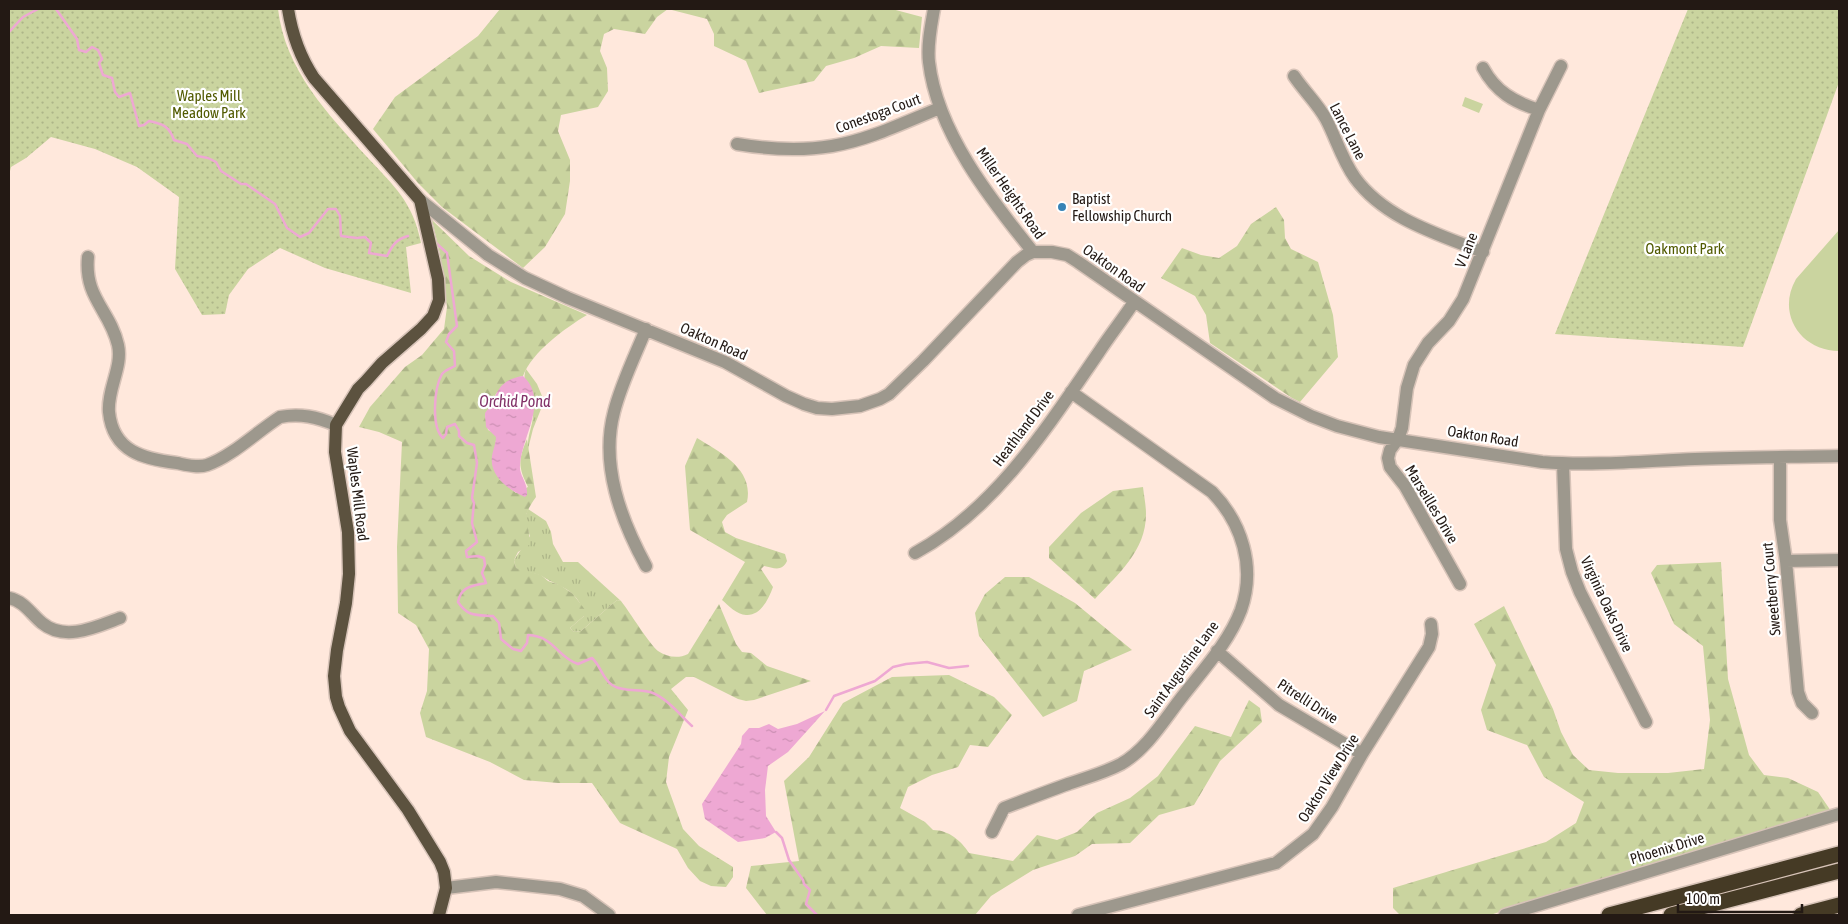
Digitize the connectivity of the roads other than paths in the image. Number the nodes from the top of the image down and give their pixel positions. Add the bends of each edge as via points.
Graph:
1 (288, 9) edge
2 (934, 9) edge
3 (1561, 66) dead end
4 (1484, 68) dead end
5 (1294, 76) dead end
6 (940, 108) junction
7 (1539, 110) junction
8 (737, 144) dead end
9 (420, 200) junction
10 (1034, 252) junction
11 (1483, 252) junction
12 (88, 256) dead end
13 (1134, 302) junction
14 (646, 329) junction
15 (1071, 392) junction
16 (336, 425) junction
17 (1398, 440) junction
18 (1780, 456) junction
19 (1839, 456) edge
20 (1562, 464) junction
21 (915, 554) dead end
22 (1839, 560) edge
23 (1786, 561) junction
24 (646, 566) dead end
25 (1460, 584) dead end
26 (9, 598) edge
27 (120, 618) dead end
28 (1431, 624) dead end
29 (1217, 651) junction
30 (1812, 713) dead end
31 (1646, 722) dead end
32 (1362, 754) junction
33 (1839, 814) edge
34 (992, 832) dead end
35 (1839, 854) edge
36 (1839, 871) edge
37 (446, 888) junction
38 (1839, 905) edge
39 (439, 915) edge
40 (609, 915) edge
41 (1078, 915) edge
42 (1505, 915) edge
43 (1609, 915) edge
44 (1671, 915) edge
45 (1802, 915) edge

1 - 9 main road, Waples Mill Road via 294,37 314,78
2 - 6 street, Miller Heights Road via 929,61
3 - 7 street, V Lane
4 - 7 street via 1500,91 1518,103
5 - 11 street, Lance Lane via 1326,120 1344,162 1373,196 1404,219
6 - 8 street, Conestoga Court via 872,135 833,146 799,148
6 - 10 street, Miller Heights Road via 977,178
7 - 11 street, V Lane
9 - 14 street, Oakton Road via 465,238 512,271 550,291
9 - 16 main road, Waples Mill Road via 438,280 436,310 428,323 358,389
10 - 13 street, Oakton Road via 1067,256
10 - 14 street, Oakton Road via 1008,270 898,386 880,399 860,406 832,409 804,404 725,362
11 - 17 street, V Lane via 1463,299 1449,322 1428,343 1414,365
12 - 16 street via 88,281 118,345 117,371 109,411 114,432 128,449 160,461 206,466 280,417 306,416
13 - 15 street, Heathland Drive
13 - 17 street, Oakton Road via 1292,407 1337,426
14 - 24 street via 616,403 610,441 615,495
15 - 21 street, Heathland Drive via 1011,473 974,509
15 - 29 street, Saint Augustine Lane via 1212,492 1234,520 1245,550 1246,593 1240,611
16 - 37 main road, Waples Mill Road via 335,452 348,532 349,565 335,662 336,697 350,731 436,853
17 - 20 street, Oakton Road
17 - 25 street, Marseilles Drive via 1390,450 1390,467 1405,486
18 - 19 street, Oakton Road
18 - 20 street, Oakton Road
18 - 23 street, Sweetberry Court via 1780,520
20 - 31 street, Virginia Oaks Drive via 1565,541 1572,572
22 - 23 street
23 - 30 street, Sweetberry Court via 1798,692 1802,703
26 - 27 street via 22,603 42,624 60,632 78,632
28 - 32 street, Oakton View Drive via 1429,647
29 - 32 street, Pitrelli Drive via 1279,705
29 - 34 street, Saint Augustine Lane via 1149,740 1135,753 1101,773 1004,808
32 - 41 street, Oakton View Drive via 1313,834 1276,863
33 - 42 street, Phoenix Drive
35 - 43 highway
36 - 44 highway
37 - 39 main road, Waples Mill Road
37 - 40 street via 496,882 560,889 583,896
38 - 45 highway

